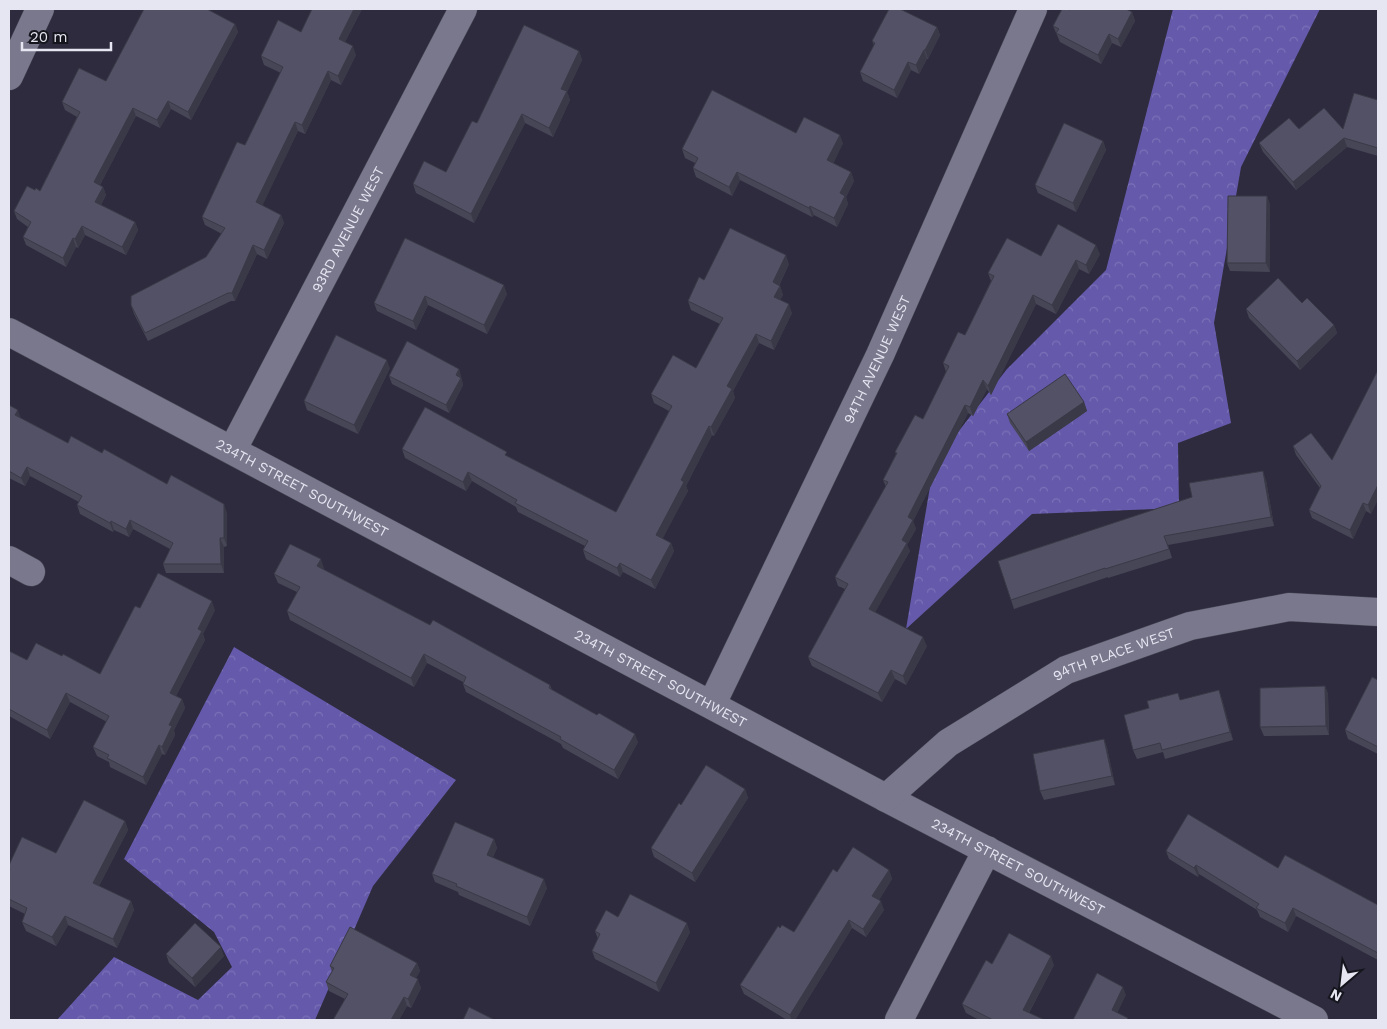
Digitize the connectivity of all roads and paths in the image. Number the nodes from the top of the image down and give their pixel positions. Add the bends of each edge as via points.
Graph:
1 (40, 9) edge
2 (463, 9) edge
3 (1033, 9) edge
4 (9, 76) edge
5 (9, 332) edge
6 (233, 450) junction
7 (1378, 612) edge
8 (712, 704) junction
9 (886, 798) junction
10 (987, 850) junction
11 (899, 1020) edge
12 (1314, 1020) edge

1 - 4 street
2 - 6 street, 93RD AVENUE WEST
3 - 8 street, 94TH AVENUE WEST via 884,346
5 - 6 street, 234TH STREET SOUTHWEST
6 - 8 street, 234TH STREET SOUTHWEST
7 - 9 street, 94TH PLACE WEST via 1289,607 1190,626 1066,670 948,743
8 - 9 street, 234TH STREET SOUTHWEST
9 - 10 street, 234TH STREET SOUTHWEST
10 - 11 street
10 - 12 street, 234TH STREET SOUTHWEST

